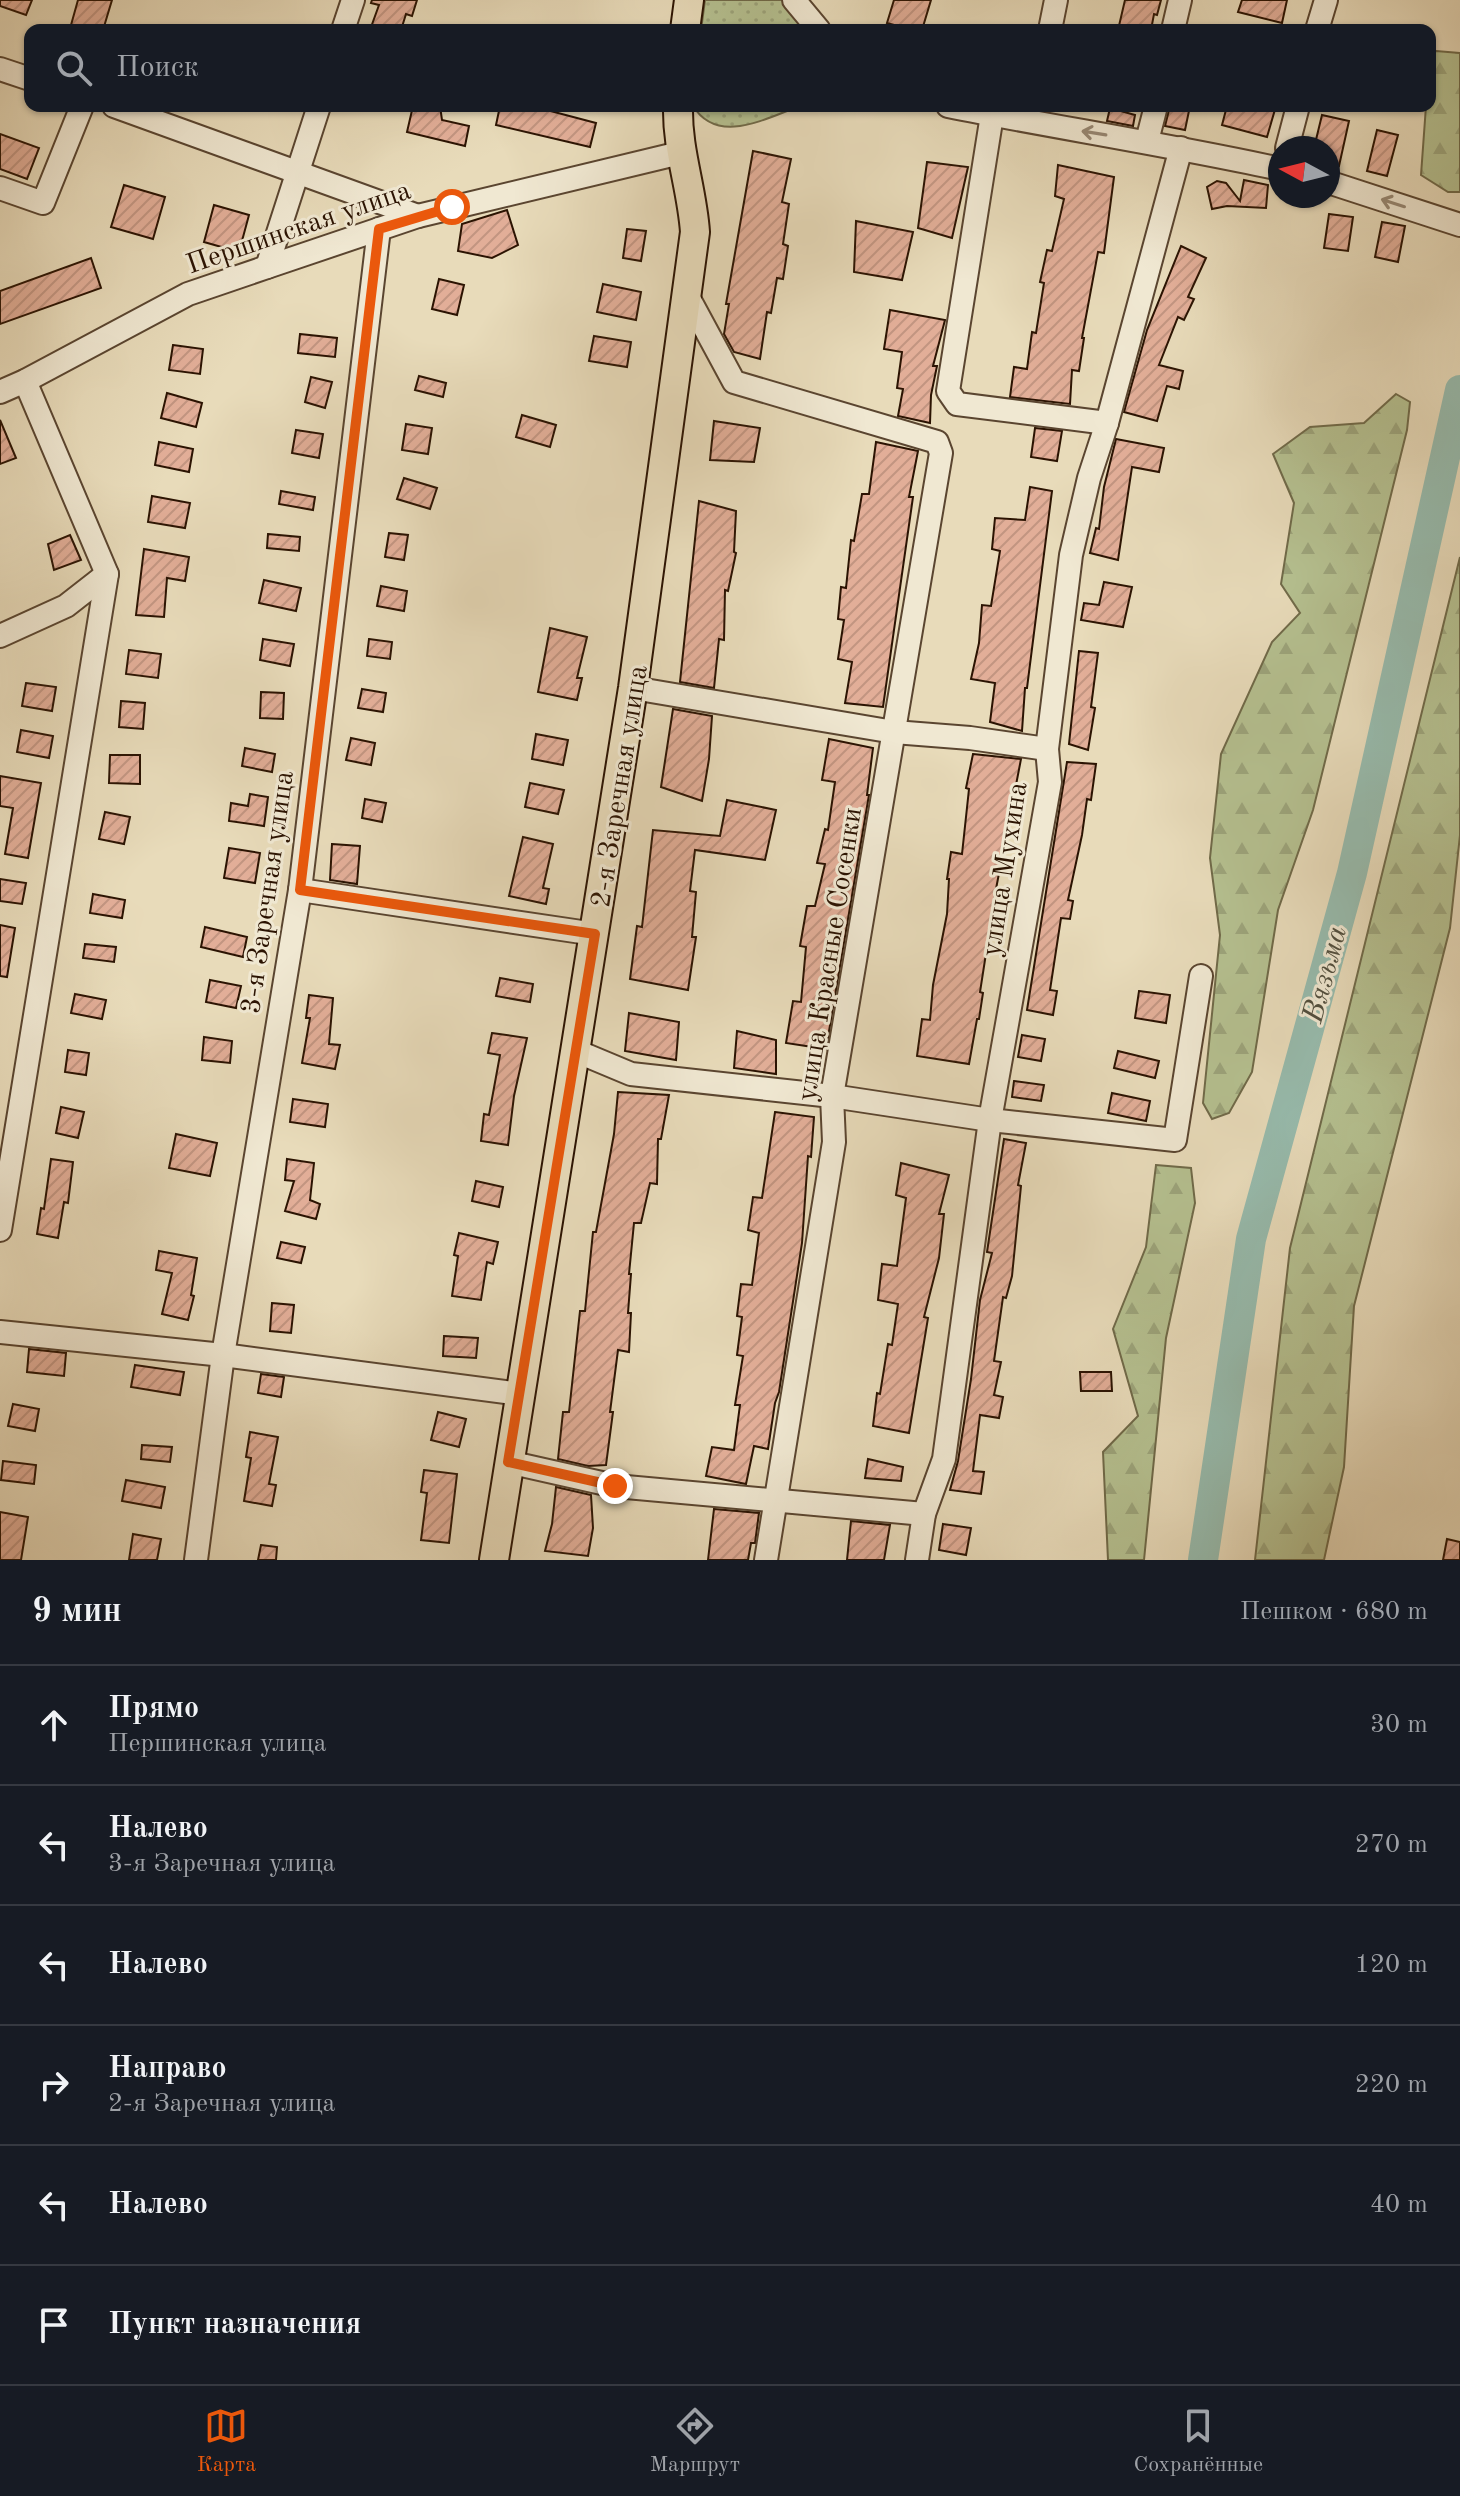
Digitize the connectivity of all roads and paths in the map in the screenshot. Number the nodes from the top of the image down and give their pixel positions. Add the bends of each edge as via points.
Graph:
1 (353, 0) edge
2 (689, 0) edge
3 (794, 0) edge
4 (1056, 0) edge
5 (1180, 0) edge
6 (1326, 0) edge
7 (345, 24) edge
8 (686, 24) edge
9 (814, 24) edge
10 (1051, 24) edge
11 (1174, 24) edge
12 (1319, 24) edge
13 (0, 69) edge
14 (24, 77) edge
15 (80, 112) edge
16 (131, 112) edge
17 (317, 112) edge
18 (678, 112) edge
19 (977, 112) edge
20 (1154, 112) edge
21 (1296, 112) edge
22 (992, 115) junction
23 (1036, 115) edge
24 (1290, 136) edge
25 (1147, 141) junction
26 (1181, 148) junction
27 (680, 153) junction
28 (1268, 166) edge
29 (298, 171) junction
30 (1340, 186) edge
31 (0, 188) edge
32 (418, 216) junction
33 (1459, 225) edge
34 (379, 229) junction
35 (267, 267) junction
36 (687, 295) junction
37 (25, 381) junction
38 (0, 392) edge
39 (1107, 423) junction
40 (107, 574) junction
41 (0, 636) edge
42 (633, 688) junction
43 (894, 732) junction
44 (1047, 749) junction
45 (300, 890) junction
46 (595, 934) junction
47 (1201, 976) dead end
48 (576, 1051) junction
49 (832, 1096) junction
50 (990, 1120) junction
51 (0, 1230) edge
52 (0, 1332) edge
53 (223, 1355) junction
54 (520, 1394) junction
55 (508, 1462) junction
56 (774, 1501) junction
57 (924, 1514) junction
58 (196, 1560) edge
59 (494, 1560) edge
60 (766, 1560) edge
61 (917, 1560) edge

1 - 7 street
2 - 8 main road
3 - 9 street
4 - 10 street
5 - 11 street
6 - 12 street
13 - 14 street
15 - 31 street via 43,203
16 - 29 street
17 - 29 street
18 - 27 main road, 2-я Заречная улица
19 - 22 street
20 - 25 street
21 - 24 street
22 - 23 street
22 - 39 street via 948,391 957,404
25 -> 23 street
25 - 26 street
26 - 28 street
26 - 39 street, улица Мухина
27 - 32 street, Першинская улица
27 - 36 main road, 2-я Заречная улица via 695,232
29 - 32 street
29 - 35 street
33 -> 30 street
32 - 34 street, Першинская улица
34 - 35 street, Першинская улица
34 - 45 street, 3-я Заречная улица
35 - 37 street, Першинская улица via 188,294
36 - 42 main road, 2-я Заречная улица
36 - 43 street, улица Красные Сосенки via 734,382 937,442 941,453
37 - 38 street, Першинская улица
37 - 40 street
39 - 44 street, улица Мухина via 1071,555
40 - 41 street via 66,606
40 - 51 street
42 - 43 street
42 - 46 main road, 2-я Заречная улица
43 - 44 street
43 - 49 street, улица Красные Сосенки
44 - 50 street, улица Мухина via 1050,782
45 - 46 street
45 - 53 street, 3-я Заречная улица
46 - 48 main road, 2-я Заречная улица
47 - 50 street via 1175,1140
48 - 49 street via 631,1074
48 - 54 main road, 2-я Заречная улица
49 - 50 street
49 - 56 street, улица Красные Сосенки via 834,1142
50 - 57 street, улица Мухина via 944,1459
52 - 53 street
53 - 54 street
53 - 58 street, 3-я Заречная улица
54 - 55 main road, 2-я Заречная улица
55 - 56 street via 615,1486
55 - 59 main road, 2-я Заречная улица
56 - 57 street
56 - 60 street, улица Красные Сосенки
57 - 61 street, улица Мухина

